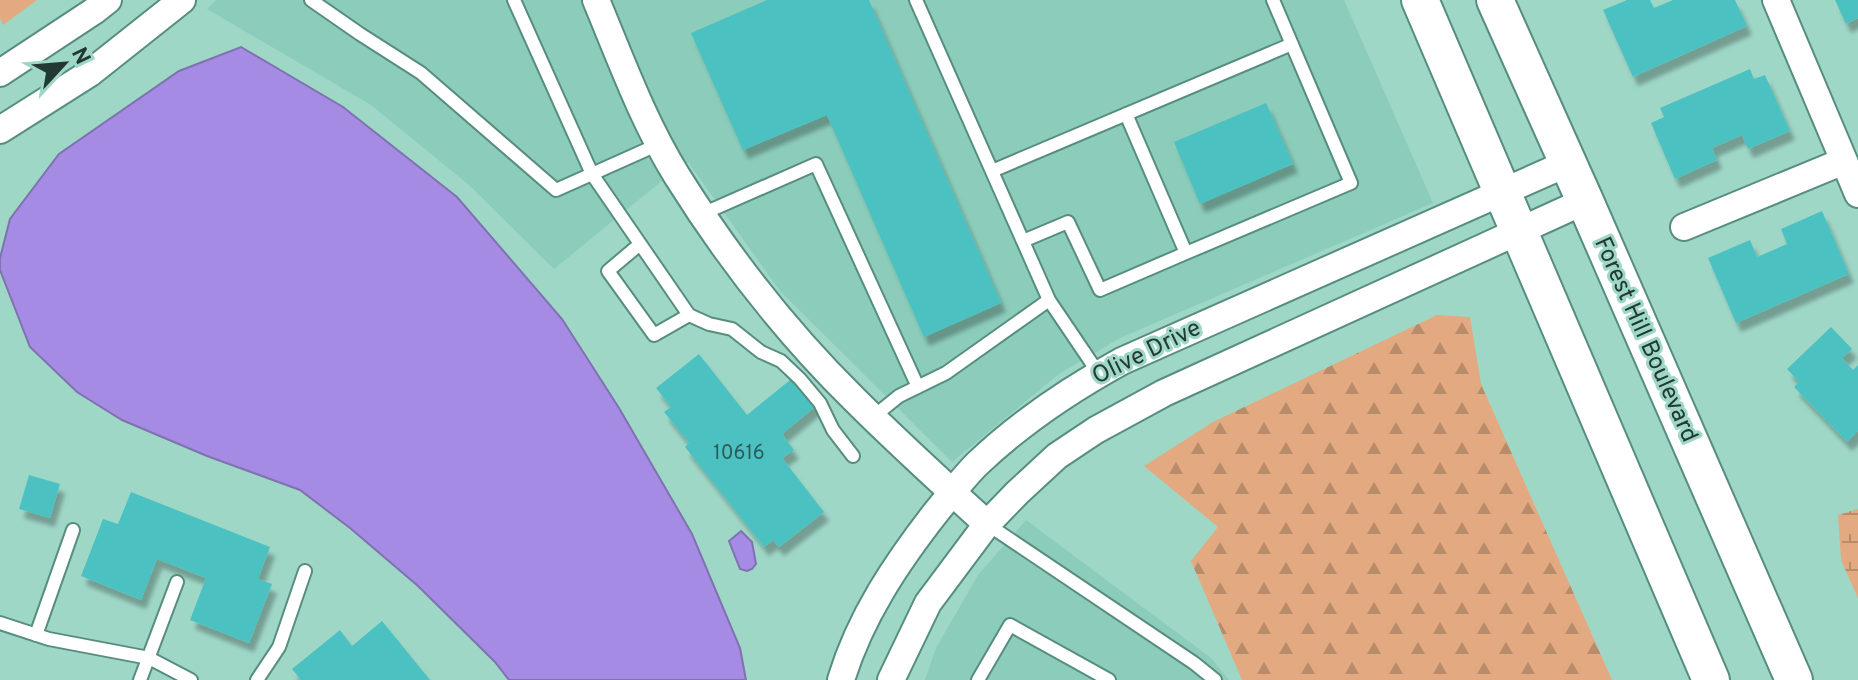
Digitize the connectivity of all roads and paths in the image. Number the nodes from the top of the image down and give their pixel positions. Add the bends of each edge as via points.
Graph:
1 (108, 0) edge
2 (182, 0) edge
3 (311, 0) edge
4 (514, 0) edge
5 (596, 0) edge
6 (916, 0) edge
7 (1273, 0) edge
8 (1420, 0) edge
9 (1495, 0) edge
10 (1776, 0) edge
11 (1292, 44) junction
12 (0, 73) edge
13 (1126, 114) junction
14 (0, 130) edge
15 (659, 144) junction
16 (1844, 161) junction
17 (1568, 163) junction
18 (992, 171) junction
19 (592, 174) junction
20 (1503, 192) junction
21 (1858, 194) edge
22 (1585, 201) junction
23 (702, 214) junction
24 (1684, 227) dead end
25 (1519, 230) junction
26 (1023, 241) junction
27 (640, 244) junction
28 (1186, 253) junction
29 (1049, 300) junction
30 (689, 315) junction
31 (1099, 374) junction
32 (918, 387) junction
33 (873, 417) junction
34 (853, 456) dead end
35 (952, 492) junction
36 (987, 524) junction
37 (73, 530) dead end
38 (305, 571) dead end
39 (177, 582) dead end
40 (0, 623) edge
41 (36, 635) junction
42 (149, 658) junction
43 (140, 680) edge
44 (191, 680) edge
45 (257, 680) edge
46 (841, 680) edge
47 (891, 680) edge
48 (978, 680) edge
49 (1109, 680) edge
50 (1215, 680) edge
51 (1711, 680) edge
52 (1794, 680) edge

1 - 12 street
2 - 14 street via 90,73
3 - 19 lane via 421,73 556,190
4 - 19 lane
5 - 15 street
6 - 18 lane
7 - 11 lane
8 - 20 main road
9 - 17 main road, Forest Hill Boulevard
10 - 16 street
11 - 13 lane
11 - 28 lane via 1351,183
13 - 18 lane
13 - 28 lane
15 - 19 lane
15 - 23 street
16 - 21 street
16 - 24 street
17 - 20 street, Olive Drive
17 - 22 main road, Forest Hill Boulevard
18 - 26 lane
19 - 27 lane
20 - 25 main road
20 - 31 street, Olive Drive
22 - 25 street, Olive Drive
22 - 52 main road, Forest Hill Boulevard
23 - 32 lane via 816,164
23 - 33 street via 772,310
25 - 36 street, Olive Drive via 1178,386 1096,430 1057,456
25 - 51 main road
26 - 28 lane via 1068,222 1100,290
26 - 29 lane
27 - 30 lane
27 - 30 lane via 608,271 654,335
29 - 31 lane
29 - 32 lane
30 - 34 lane via 732,329 781,361 820,403
31 - 35 street, Olive Drive via 1011,436
32 - 33 lane
33 - 35 street
35 - 36 street
35 - 46 street, Olive Drive via 866,616
36 - 47 street, Olive Drive via 928,603
36 - 50 lane
37 - 41 lane
38 - 45 lane via 279,647
39 - 42 lane
40 - 41 lane
41 - 42 lane
42 - 43 lane
42 - 44 lane
48 - 49 lane via 1010,625

